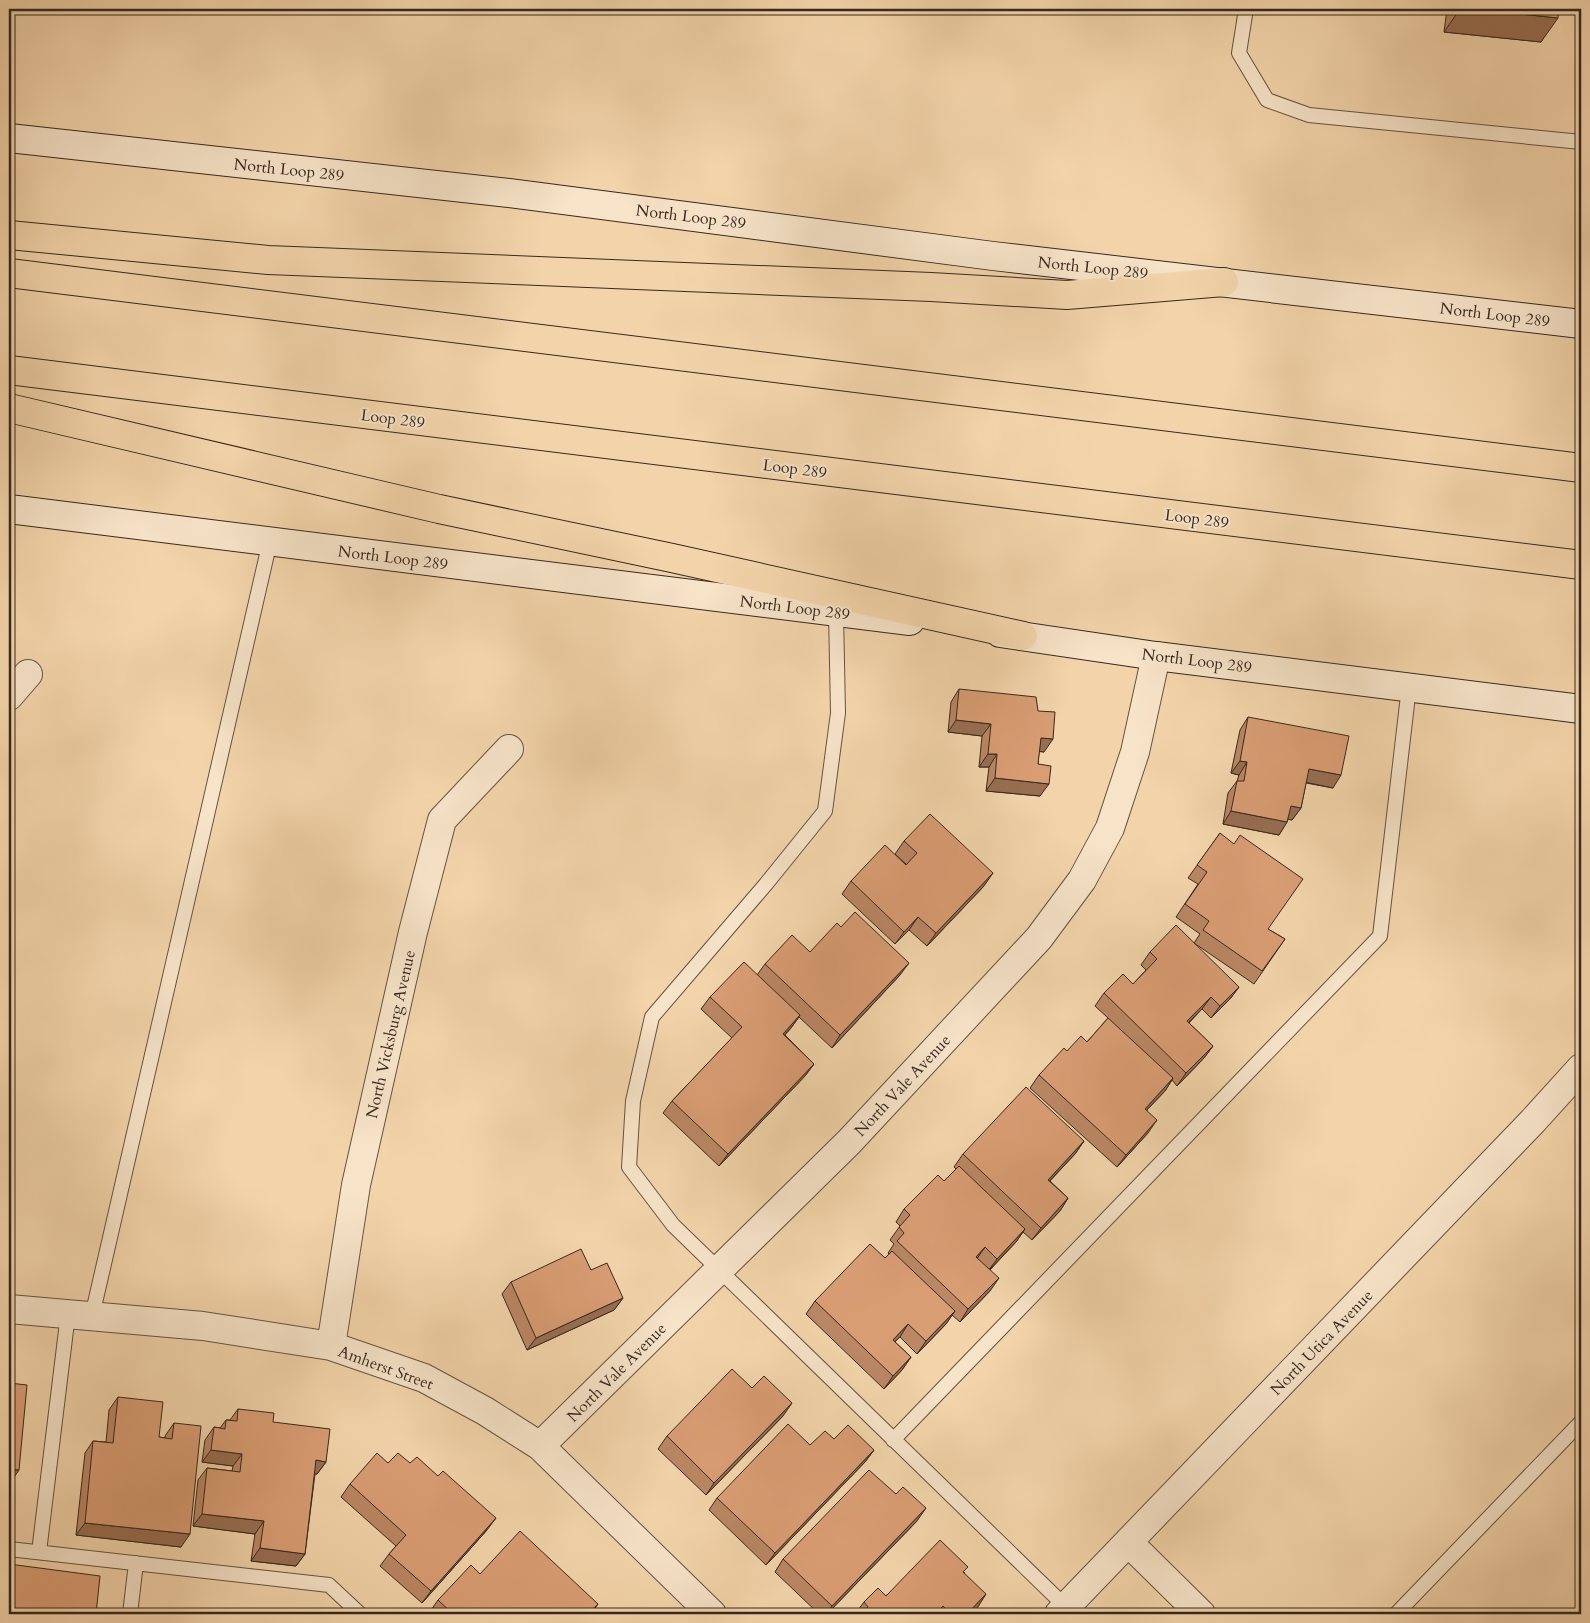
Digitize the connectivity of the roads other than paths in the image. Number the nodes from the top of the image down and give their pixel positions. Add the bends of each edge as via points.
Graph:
1 (1246, 9) edge
2 (9, 138) edge
3 (1581, 142) edge
4 (9, 235) edge
5 (9, 273) edge
6 (1224, 282) junction
7 (1581, 324) edge
8 (9, 370) edge
9 (9, 408) edge
10 (1581, 468) edge
11 (9, 509) edge
12 (270, 542) junction
13 (1581, 565) edge
14 (836, 612) junction
15 (1023, 636) junction
16 (1156, 656) junction
17 (28, 674) dead end
18 (1409, 687) junction
19 (9, 696) edge
20 (1581, 709) edge
21 (509, 749) dead end
22 (1581, 1068) edge
23 (719, 1270) junction
24 (9, 1309) edge
25 (80, 1315) junction
26 (331, 1346) junction
27 (1581, 1422) edge
28 (893, 1440) junction
29 (540, 1446) junction
30 (1128, 1542) junction
31 (9, 1549) edge
32 (39, 1552) junction
33 (136, 1563) junction
34 (1063, 1611) edge
35 (130, 1614) edge
36 (360, 1614) edge
37 (712, 1614) edge
38 (1201, 1614) edge
39 (1396, 1614) edge

1 - 3 lane via 1239,53 1267,100 1309,116
2 - 6 street, North Loop 289 via 508,193 993,256
4 - 6 highway via 268,260 1067,295
5 - 10 highway
6 - 7 street, North Loop 289
8 - 13 highway, Loop 289
9 - 15 highway via 439,509
11 - 12 street, North Loop 289
12 - 14 street, North Loop 289
12 - 25 lane
14 - 15 street, North Loop 289
14 - 23 lane via 838,713 826,811 652,1017 633,1101 629,1167 672,1226
15 - 16 street, North Loop 289
16 - 18 street, North Loop 289
16 - 23 street, North Vale Avenue via 1135,752 1110,828 1082,880 1038,938 849,1142
17 - 19 street
18 - 20 street, North Loop 289
18 - 28 lane via 1380,936
21 - 26 street, North Vicksburg Avenue via 442,820 413,932 356,1185
22 - 30 street, North Utica Avenue
23 - 28 lane
23 - 29 street, North Vale Avenue
24 - 25 street, Amherst Street
25 - 26 street, Amherst Street via 203,1326
25 - 32 lane
26 - 29 street, Amherst Street via 424,1378 485,1410
27 - 39 lane
28 - 34 lane
29 - 37 street, Amherst Street
30 - 34 street, North Utica Avenue
30 - 38 street
31 - 32 lane
32 - 33 lane
33 - 35 lane
33 - 36 lane via 330,1585

